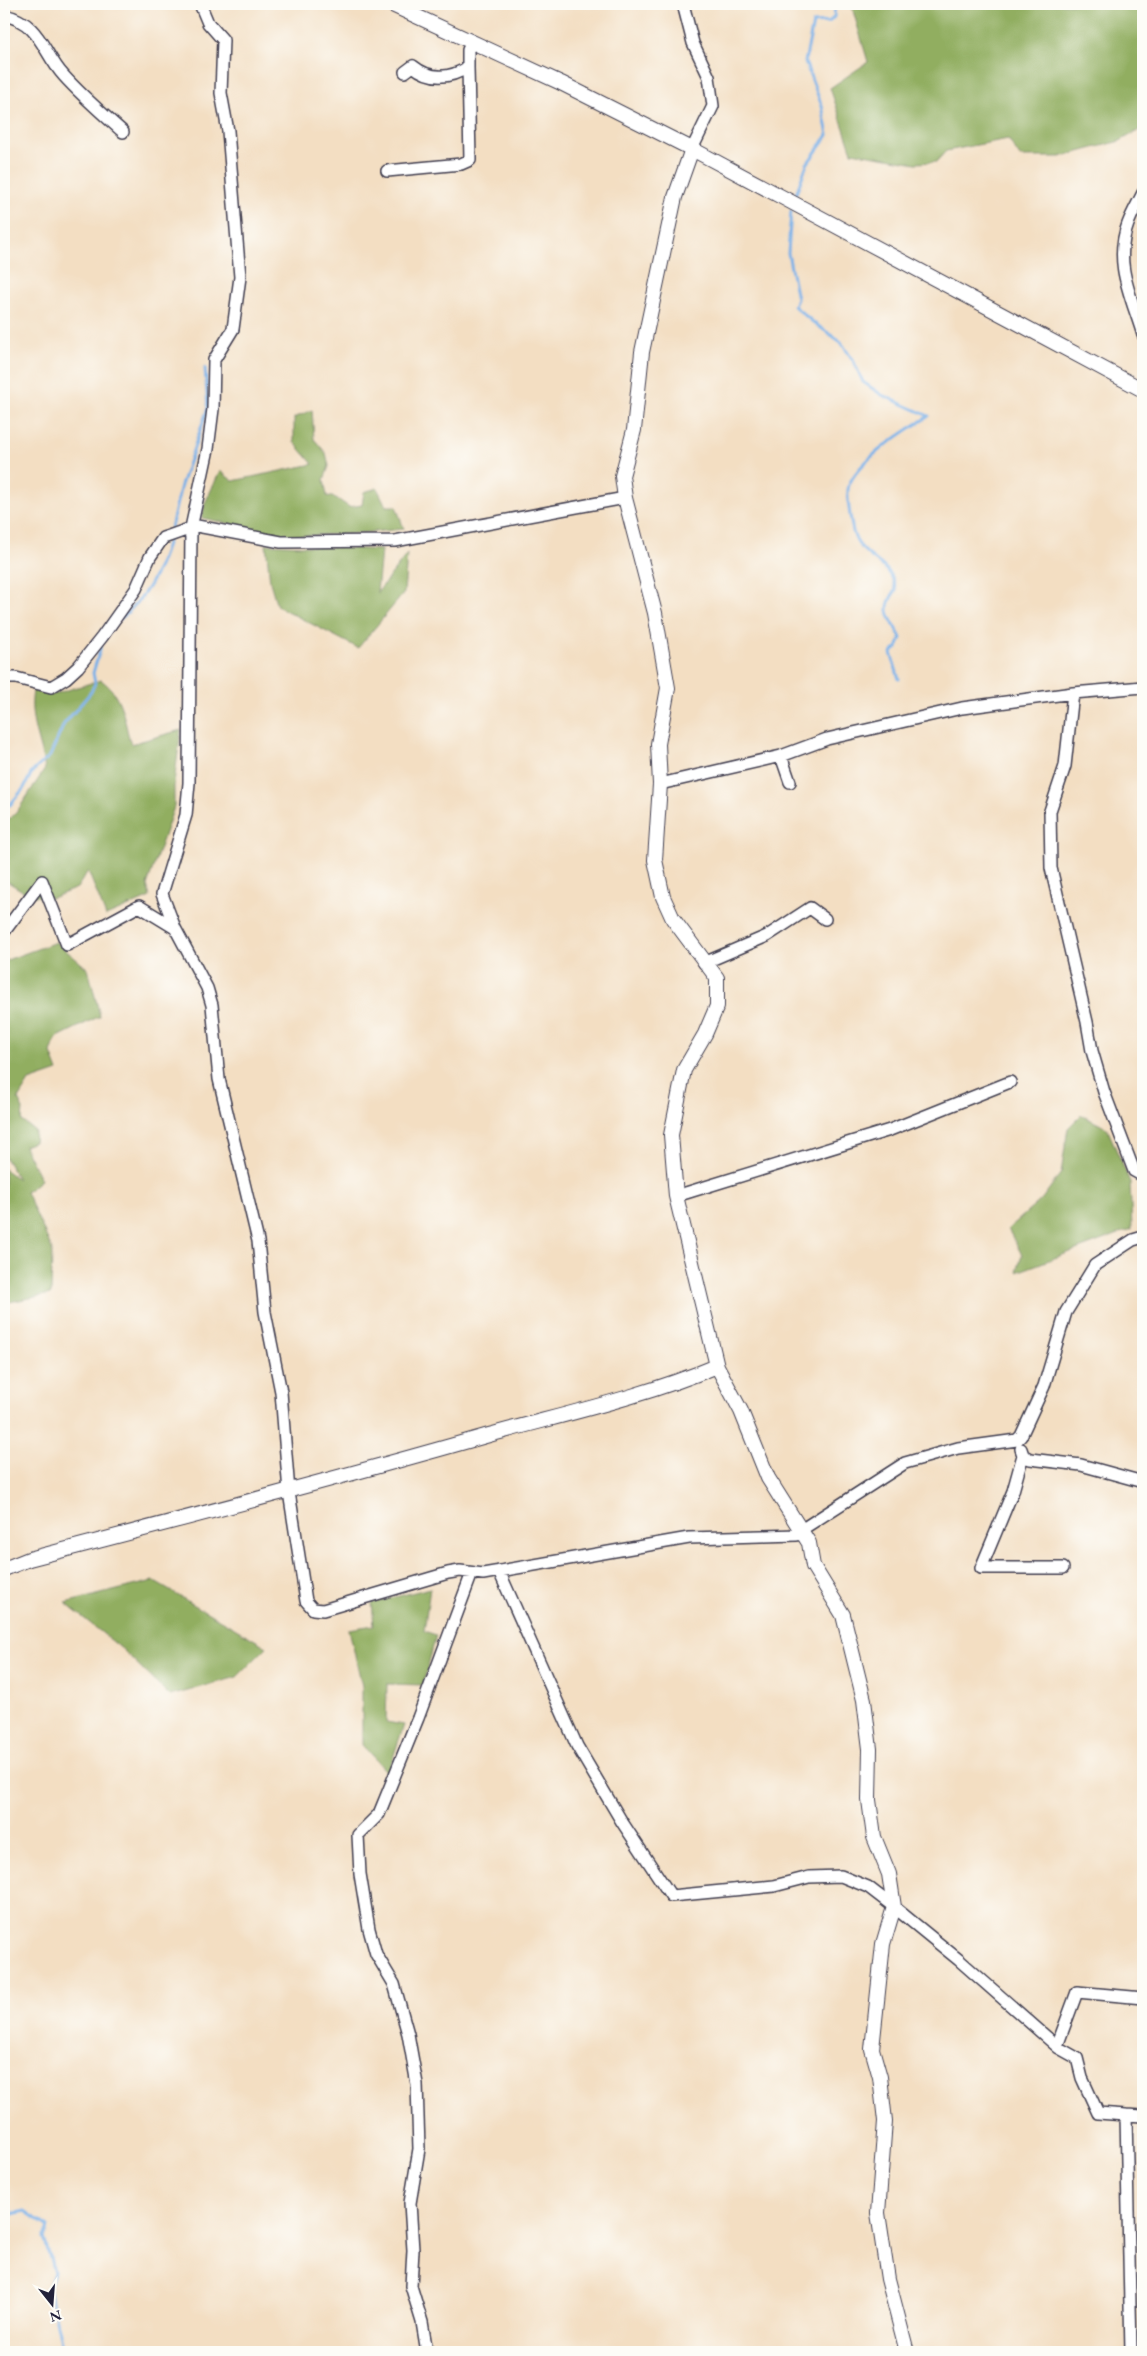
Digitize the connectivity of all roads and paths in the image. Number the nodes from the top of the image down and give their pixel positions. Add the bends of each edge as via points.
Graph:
1 (200, 4) edge
2 (390, 4) edge
3 (683, 4) edge
4 (4, 15) edge
5 (472, 42) junction
6 (468, 67) junction
7 (405, 72) dead end
8 (123, 132) dead end
9 (692, 149) junction
10 (387, 171) dead end
11 (1143, 193) edge
12 (1143, 335) edge
13 (1143, 390) edge
14 (625, 498) junction
15 (191, 528) junction
16 (4, 678) edge
17 (1143, 687) edge
18 (1073, 693) junction
19 (781, 756) junction
20 (790, 782) dead end
21 (660, 784) junction
22 (825, 918) dead end
23 (175, 928) junction
24 (4, 932) edge
25 (704, 963) junction
26 (1010, 1082) dead end
27 (1143, 1176) edge
28 (676, 1196) junction
29 (1143, 1237) edge
30 (717, 1366) junction
31 (1017, 1440) junction
32 (1023, 1454) junction
33 (1143, 1482) edge
34 (288, 1492) junction
35 (801, 1530) junction
36 (1064, 1568) dead end
37 (4, 1569) edge
38 (499, 1571) junction
39 (472, 1573) junction
40 (894, 1907) junction
41 (1143, 1998) edge
42 (1058, 2046) junction
43 (1126, 2115) junction
44 (1143, 2116) edge
45 (427, 2352) edge
46 (907, 2352) edge
47 (1131, 2352) edge

1 - 15 street via 208,23 223,40 221,93 228,131 240,277 233,329 214,360 208,449
2 - 5 street
3 - 9 street via 693,43 709,77 713,106
4 - 8 street via 16,18 44,42 62,74
5 - 6 street via 468,50
5 - 9 street
6 - 7 street via 458,73 431,77 413,66
6 - 10 street via 470,160 461,164
9 - 13 street
9 - 14 street via 675,197 642,352 634,430 622,476
11 - 12 street via 1128,224 1121,264
14 - 15 street via 395,541 280,542 197,526
14 - 21 street via 655,614 668,688 658,744
15 - 16 street via 163,538 150,557 136,589 102,637 66,678 51,687
15 - 23 street via 189,783 186,815 162,894
17 - 18 street
18 - 19 street via 962,708 827,739
18 - 27 street via 1065,766 1050,811 1051,868 1104,1092 1134,1171
19 - 20 street
19 - 21 street
21 - 25 street via 655,860 663,897 673,919
22 - 25 street via 810,908 767,936
23 - 24 street via 139,906 67,945 42,881
23 - 34 street via 207,988 212,1006 219,1079 258,1241 265,1312 282,1392
25 - 28 street via 717,978 717,1006 684,1070 672,1135
26 - 28 street via 890,1130
28 - 30 street
29 - 31 street via 1095,1265 1066,1312 1044,1386
30 - 34 street via 639,1396
30 - 35 street via 741,1411 768,1478
31 - 32 street
31 - 35 street via 958,1448 905,1463
32 - 33 street via 1030,1460 1081,1465
32 - 36 street via 1013,1491 981,1568
34 - 37 street via 29,1559
34 - 39 street via 306,1601 313,1609 322,1610 430,1577 460,1571
35 - 38 street via 797,1535 688,1538
35 - 40 street via 809,1543 813,1566 843,1615 851,1646 864,1700 870,1749 869,1800 874,1837 888,1874
38 - 39 street
38 - 40 street via 577,1746 671,1896 774,1886 809,1877 841,1876 868,1887
39 - 45 street via 379,1814 358,1835 360,1874 369,1929 376,1954 394,1984 417,2084 420,2149 410,2203 411,2286
40 - 42 street
40 - 46 street via 883,1944 872,2049 880,2077 885,2121 878,2212 888,2279
41 - 42 street via 1077,1992
42 - 43 street via 1077,2058 1098,2113
43 - 44 street
43 - 47 street

